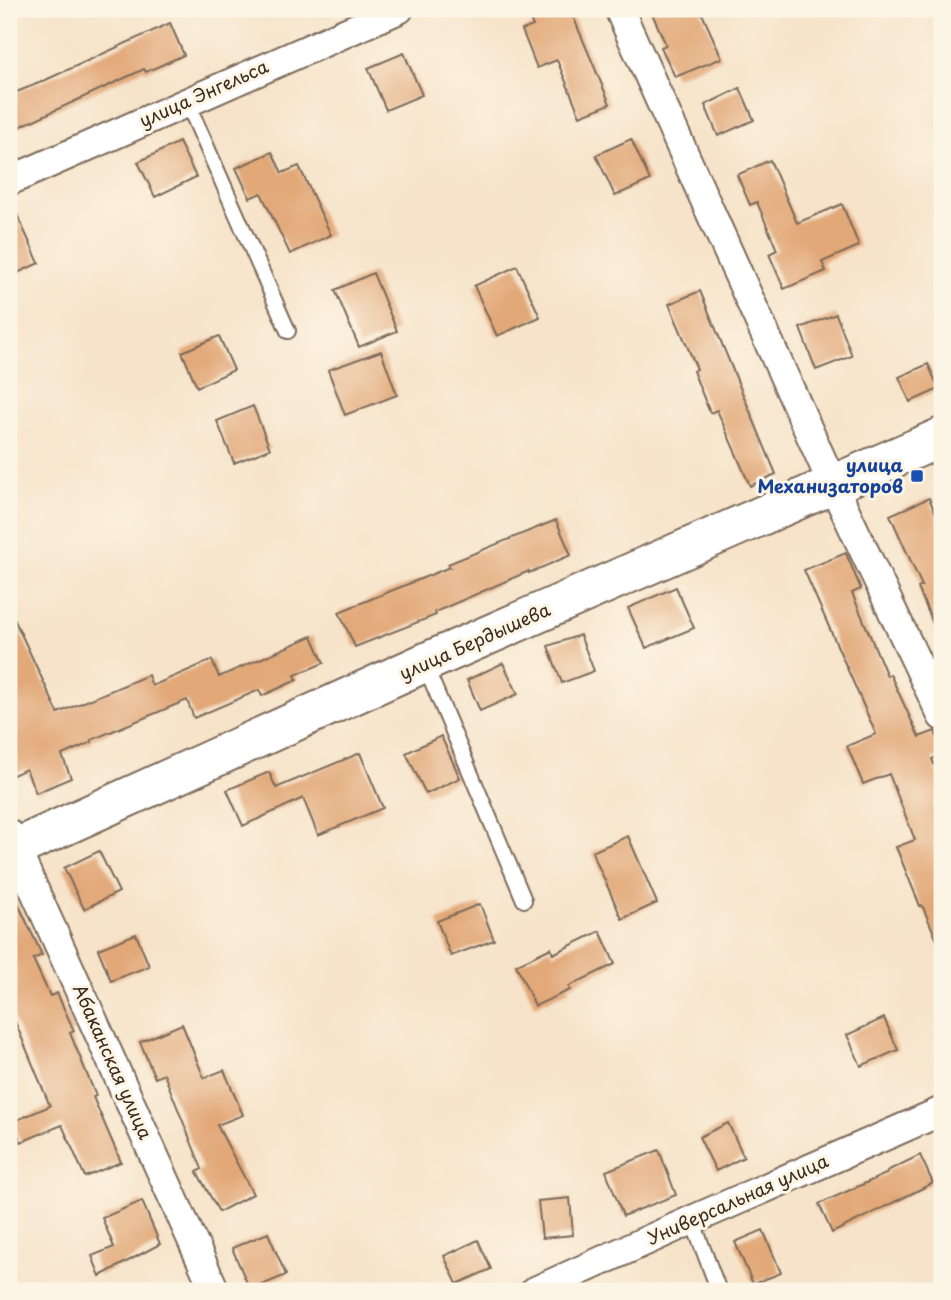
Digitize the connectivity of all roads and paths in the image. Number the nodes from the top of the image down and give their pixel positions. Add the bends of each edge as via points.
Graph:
1 (399, 9) edge
2 (619, 9) edge
3 (187, 102) junction
4 (9, 181) edge
5 (288, 331) dead end
6 (942, 437) edge
7 (833, 485) junction
8 (425, 663) junction
9 (942, 716) edge
10 (11, 844) edge
11 (523, 900) dead end
12 (942, 1111) edge
13 (692, 1220) junction
14 (215, 1291) edge
15 (535, 1291) edge
16 (719, 1291) edge

1 - 3 street, улица Энгельса
2 - 7 street
3 - 4 street, улица Энгельса
3 - 5 lane
6 - 7 street, улица Бердышева
7 - 8 street, улица Бердышева
7 - 9 street
8 - 10 street, улица Бердышева
8 - 11 lane
10 - 14 street, Абаканская улица
12 - 13 street, Универсальная улица
13 - 15 street, Универсальная улица
13 - 16 lane

